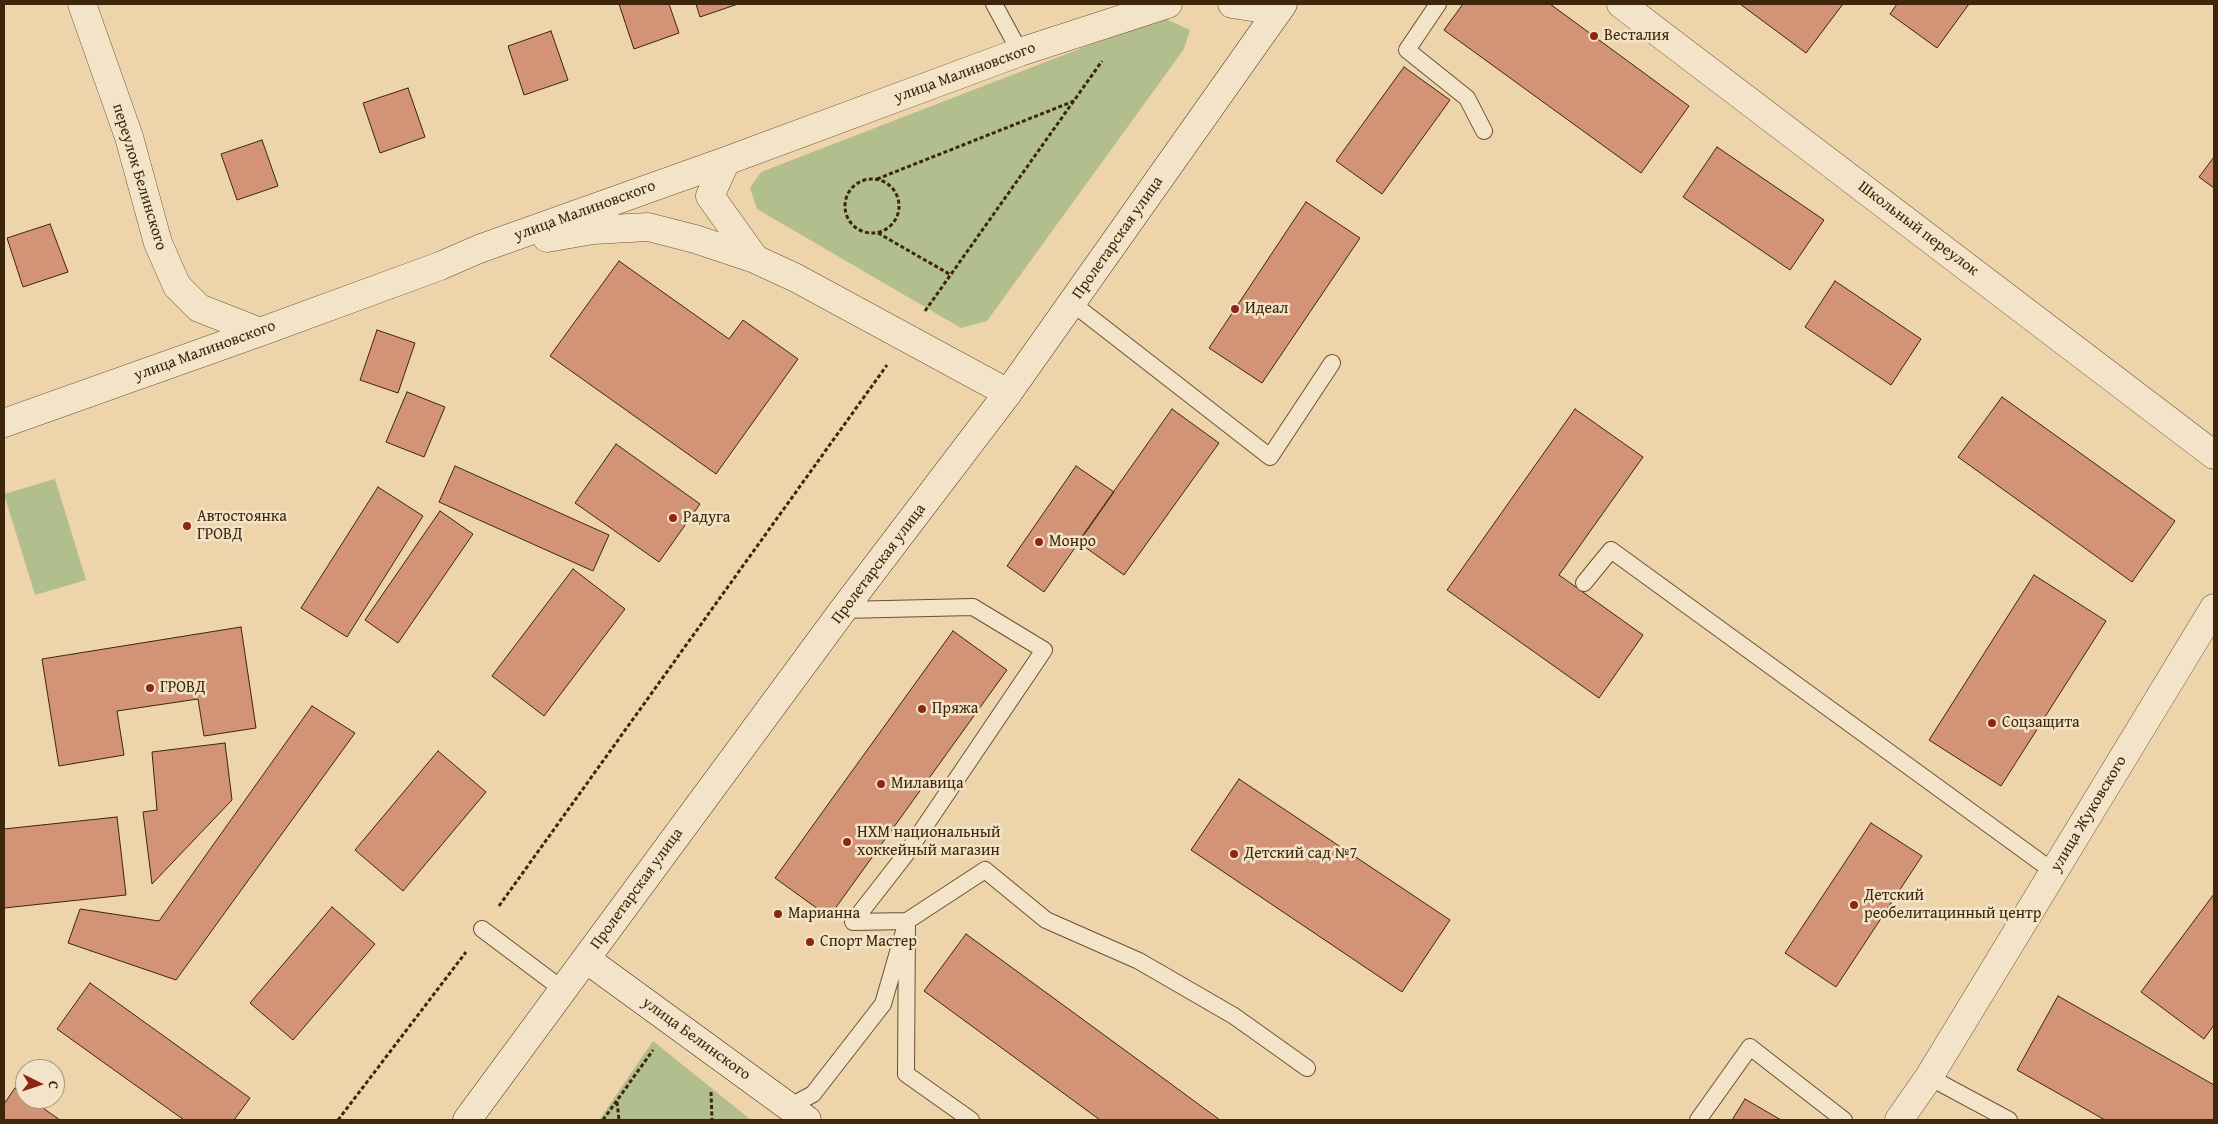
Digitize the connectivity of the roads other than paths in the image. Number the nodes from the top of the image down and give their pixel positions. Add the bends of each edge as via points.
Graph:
1 (82, 4) edge
2 (994, 4) edge
3 (1168, 4) edge
4 (1232, 4) edge
5 (1438, 4) edge
6 (1621, 4) edge
7 (1281, 7) edge
8 (1020, 52) junction
9 (1484, 131) dead end
10 (726, 161) junction
11 (479, 249) junction
12 (755, 259) junction
13 (1072, 303) junction
14 (260, 332) junction
15 (1332, 363) dead end
16 (1008, 393) junction
17 (4, 423) edge
18 (2214, 455) edge
19 (1584, 583) dead end
20 (2214, 608) edge
21 (844, 610) junction
22 (2054, 872) junction
23 (907, 921) junction
24 (482, 930) road end
25 (586, 959) junction
26 (562, 989) junction
27 (1306, 1068) dead end
28 (1929, 1077) junction
29 (798, 1114) edge
30 (468, 1120) edge
31 (971, 1120) edge
32 (1698, 1120) edge
33 (1844, 1120) edge
34 (1899, 1120) edge
35 (2009, 1120) edge

1 - 14 street, переулок Белинского via 129,137 158,243 177,286 199,308
2 - 8 lane
3 - 8 street, улица Малиновского
4 - 7 street
5 - 9 lane via 1407,50 1467,98
6 - 18 street, Школьный переулок
7 - 13 street, Пролетарская улица
8 - 10 street, улица Малиновского
10 - 11 street, улица Малиновского
10 - 12 street via 710,196
11 - 12 street via 593,230 648,227
11 - 14 street, улица Малиновского
12 - 16 street
13 - 15 lane via 1270,457
13 - 16 street, Пролетарская улица
14 - 17 street, улица Малиновского
16 - 21 street, Пролетарская улица
19 - 22 lane via 1611,550
20 - 22 street, улица Жуковского
21 - 23 lane via 973,607 1044,650 906,854 853,922
21 - 25 street, Пролетарская улица
22 - 28 street, улица Жуковского
23 - 27 lane via 985,870 1046,920 1148,966 1234,1016
23 - 29 lane via 883,1004
23 - 31 lane via 906,1074
24 - 26 lane
25 - 26 street, Пролетарская улица
25 - 29 street, улица Белинского
26 - 30 street, Пролетарская улица
28 - 34 street, улица Жуковского
28 - 35 lane
32 - 33 lane via 1750,1047

